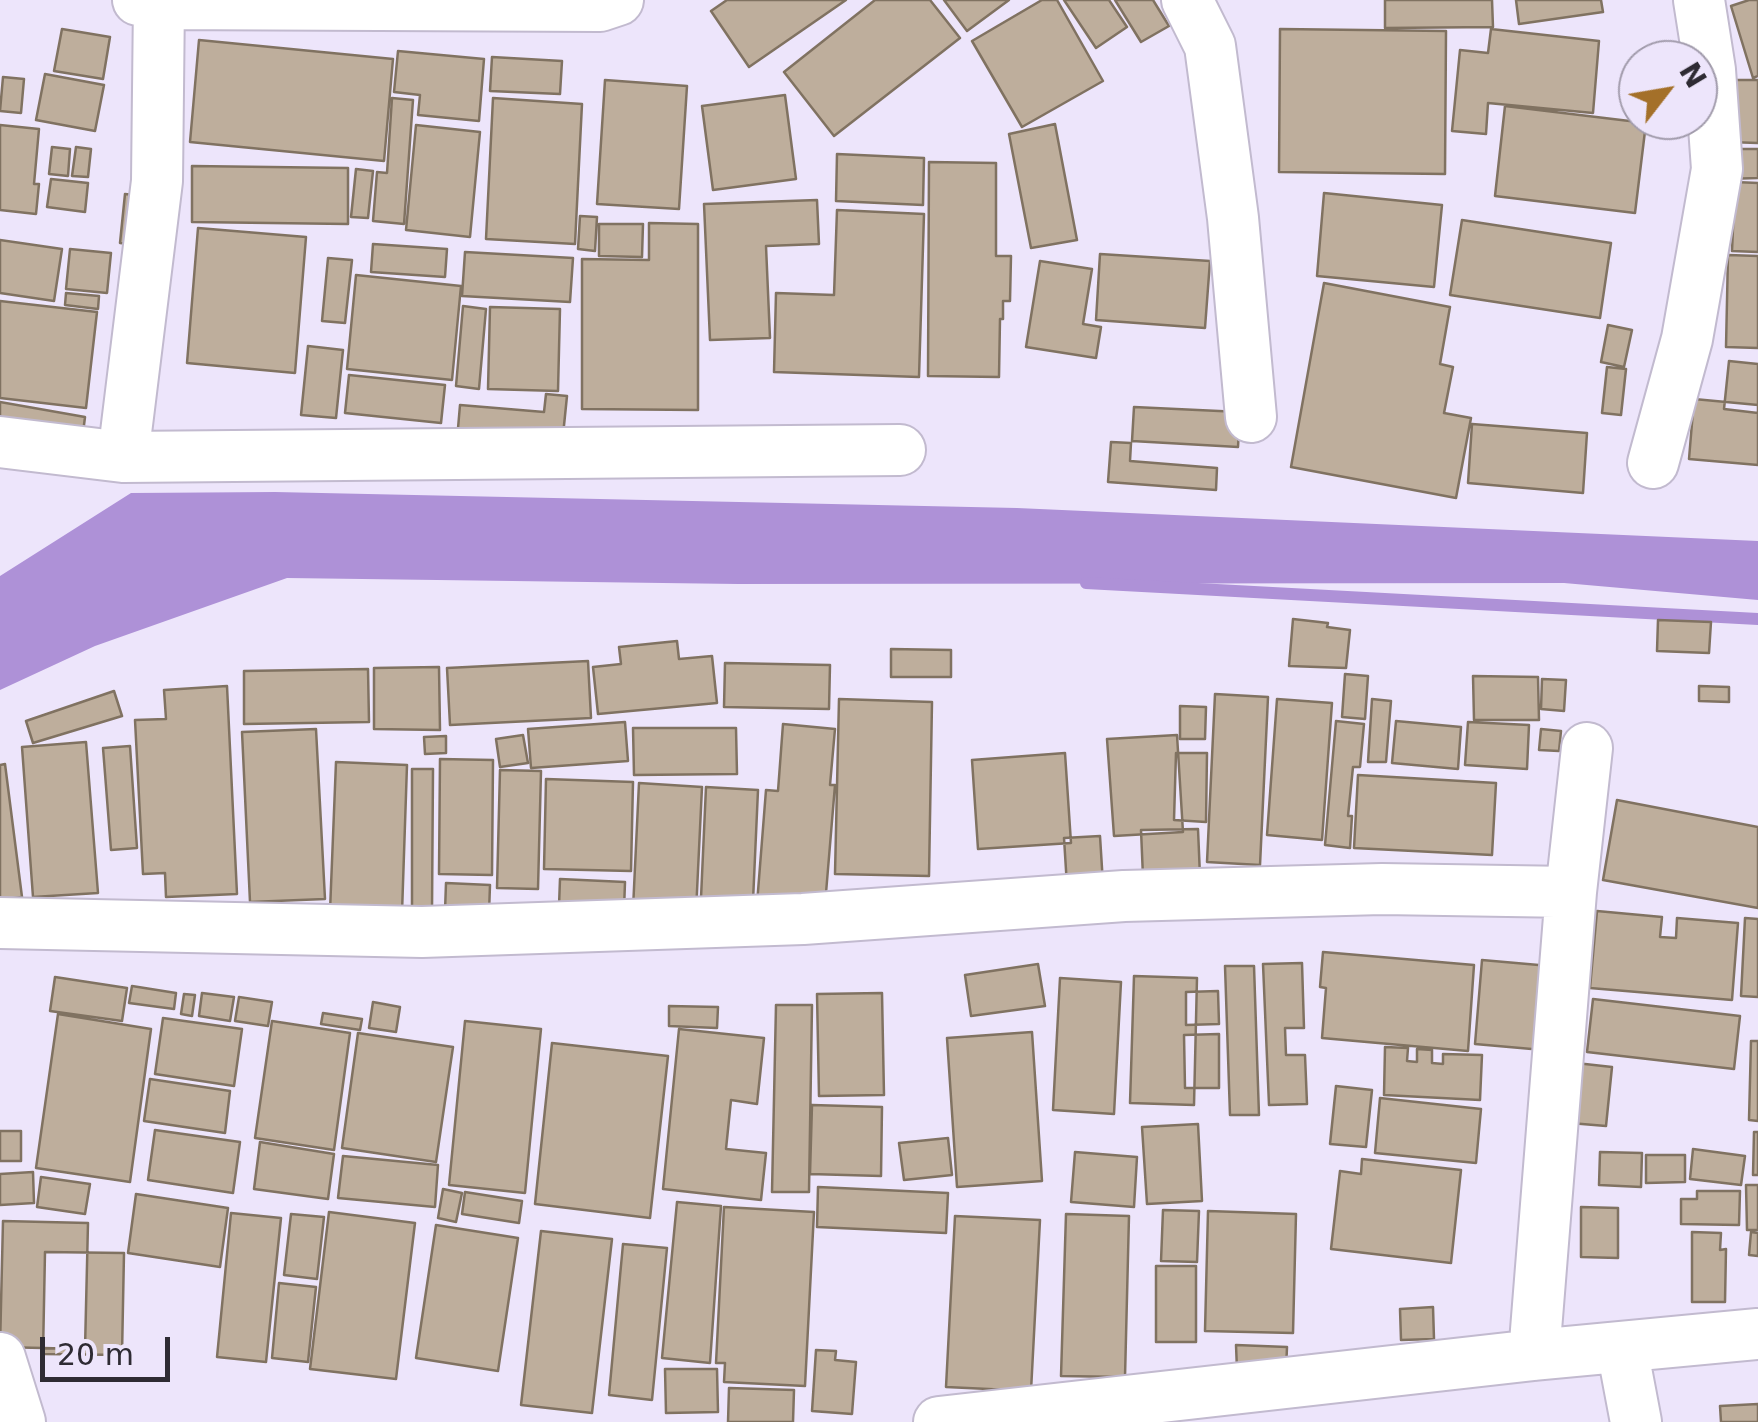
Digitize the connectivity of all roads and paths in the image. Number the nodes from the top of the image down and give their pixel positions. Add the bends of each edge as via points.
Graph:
1 (618, 0) edge
2 (1187, 0) edge
3 (1698, 0) edge
4 (152, 1) edge
5 (1251, 417) dead end
6 (0, 442) edge
7 (900, 450) dead end
8 (122, 457) junction
9 (1654, 464) dead end
10 (1587, 748) dead end
11 (1571, 892) junction
12 (0, 924) edge
13 (1758, 1334) edge
14 (1622, 1348) junction
15 (1534, 1355) junction
16 (0, 1358) edge
17 (20, 1422) edge
18 (939, 1422) edge
19 (1636, 1422) edge

1 - 4 street via 600,6
2 - 5 street via 1210,46
3 - 9 street via 1717,169
4 - 8 street via 157,181
6 - 8 street
7 - 8 street
10 - 11 street
11 - 12 street via 1124,896 803,919 422,932
11 - 15 street
13 - 14 street
14 - 15 street
14 - 19 street
15 - 18 street
16 - 17 street

